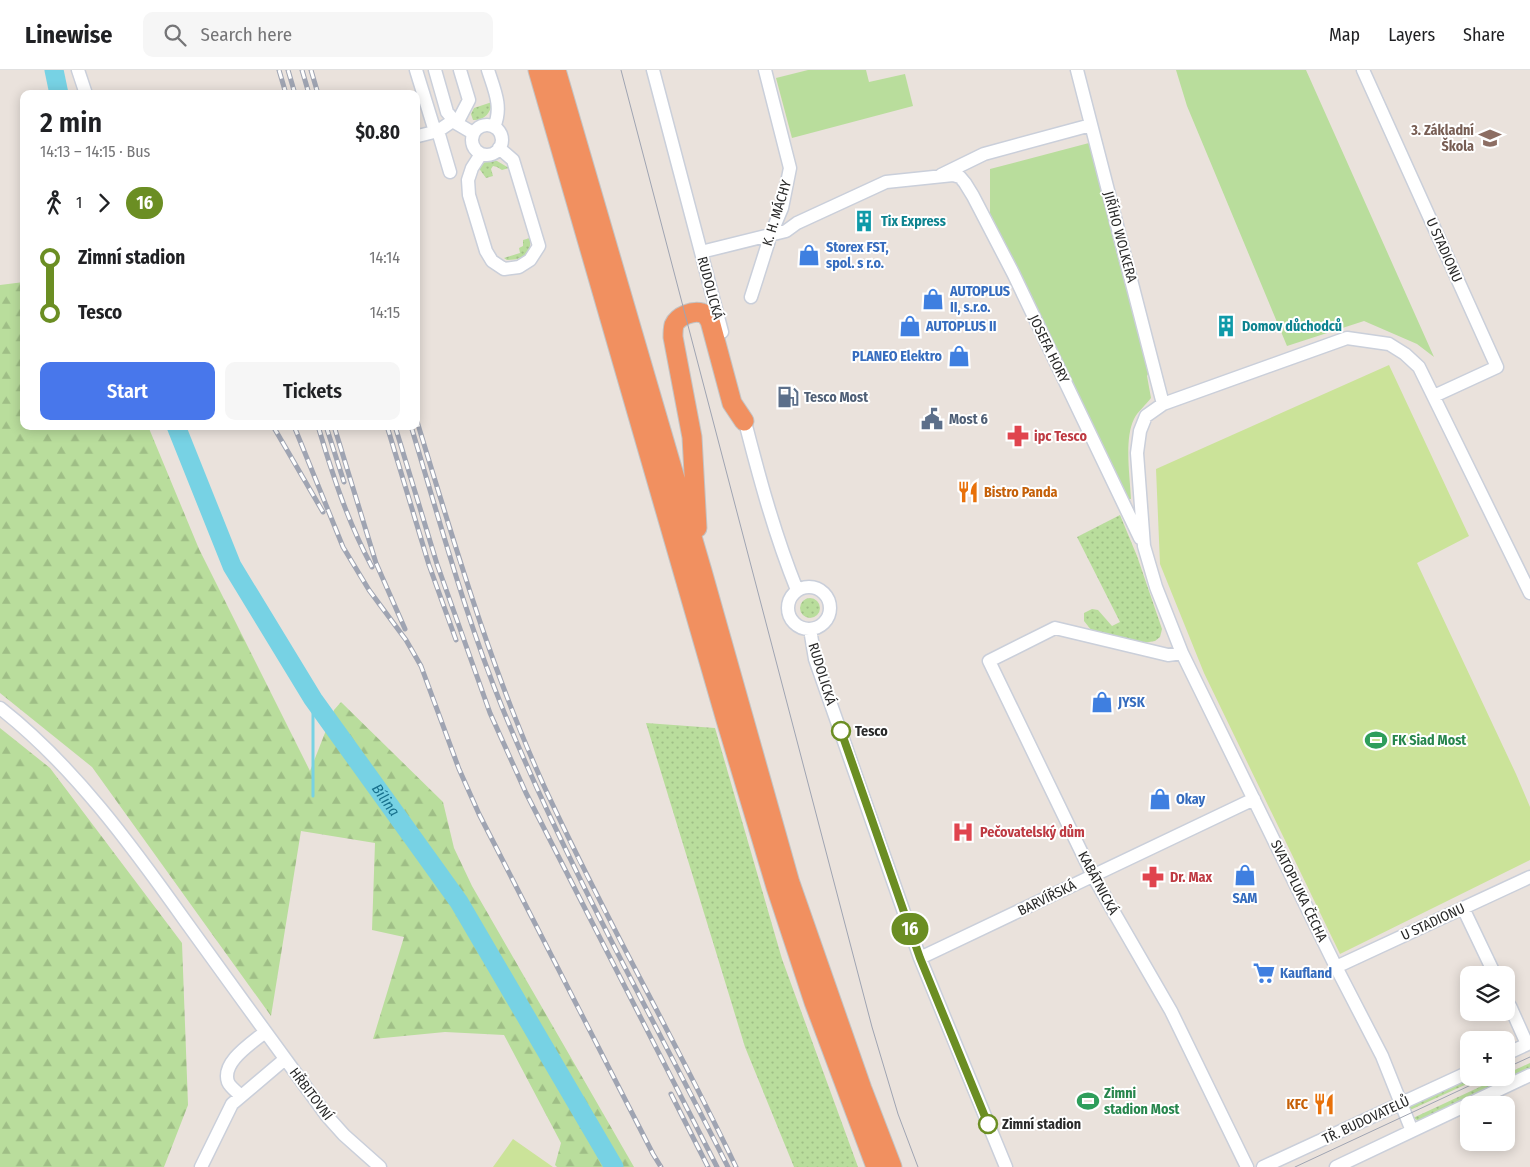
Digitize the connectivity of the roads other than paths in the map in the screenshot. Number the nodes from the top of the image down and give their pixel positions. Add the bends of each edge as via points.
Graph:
1 (78, 70) edge
2 (416, 70) edge
3 (435, 70) edge
4 (460, 70) edge
5 (488, 70) edge
6 (538, 70) edge
7 (556, 70) edge
8 (653, 70) edge
9 (765, 70) edge
10 (1077, 70) edge
11 (1363, 70) edge
12 (85, 90) edge
13 (455, 122) junction
14 (1091, 125) junction
15 (494, 127) junction
16 (438, 131) junction
17 (473, 133) junction
18 (420, 136) edge
19 (500, 148) junction
20 (481, 154) junction
21 (450, 172) dead end
22 (936, 177) junction
23 (771, 234) junction
24 (701, 252) junction
25 (751, 297) dead end
26 (1434, 396) junction
27 (1163, 404) junction
28 (744, 421) junction
29 (1144, 546) junction
30 (702, 571) junction
31 (797, 590) junction
32 (1530, 593) edge
33 (810, 629) junction
34 (1182, 653) junction
35 (0, 708) edge
36 (1254, 799) junction
37 (1093, 876) junction
38 (1530, 877) edge
39 (1463, 908) junction
40 (920, 958) junction
41 (1491, 966) edge
42 (1336, 968) junction
43 (1515, 1016) edge
44 (265, 1032) junction
45 (1529, 1044) edge
46 (1515, 1050) edge
47 (285, 1060) junction
48 (1530, 1075) edge
49 (1460, 1076) edge
50 (241, 1096) junction
51 (1402, 1104) junction
52 (1412, 1131) junction
53 (201, 1167) edge
54 (380, 1167) edge
55 (876, 1167) edge
56 (892, 1167) edge
57 (1006, 1167) edge
58 (1246, 1167) edge
59 (1263, 1167) edge
60 (1336, 1167) edge

1 - 12 street
2 - 16 street via 433,126
3 - 13 street via 447,112
4 - 13 street via 469,100
5 - 15 street via 499,105
6 - 55 highway via 773,878 814,1002
7 - 30 highway
8 - 24 street, RUDOLICKÁ
9 - 23 street, K. H. MÁCHY via 790,168 782,208
10 - 14 street, JIŘÍHO WOLKERA
11 - 26 street, U STADIONU via 1497,367
13 - 16 street
13 - 17 street
14 - 22 street, JOSEFA HORY via 984,154
14 - 27 street, JIŘÍHO WOLKERA
15 - 17 street via 483,125
15 - 19 street via 501,136
16 - 18 street
16 - 21 street
17 - 20 street via 472,145
19 - 20 street via 487,155
19 - 20 street via 513,160 540,246 530,260 519,267 504,269 492,261 486,251 469,195 468,180
22 - 23 street, JOSEFA HORY via 886,182 786,231
22 - 29 street, JOSEFA HORY via 953,175 966,183 1013,273
23 - 24 street, JOSEFA HORY
23 - 25 street, K. H. MÁCHY
24 - 28 street, RUDOLICKÁ
26 - 27 street via 1419,367 1405,354 1389,344 1347,338
26 - 32 street
27 - 29 street, SVATOPLUKA ČECHA via 1146,416 1140,431 1137,454
28 - 30 highway via 732,403 710,321 701,312 686,315 673,327 692,437
28 - 31 street, RUDOLICKÁ
29 - 34 street, SVATOPLUKA ČECHA via 1156,588
30 - 56 highway via 790,883 848,1053
31 - 33 street, RUDOLICKÁ via 789,601 789,614 797,625
31 - 33 street, RUDOLICKÁ via 815,588 829,600 827,620
33 - 40 street, RUDOLICKÁ via 815,659
34 - 36 street, SVATOPLUKA ČECHA
34 - 37 street, KABÁTNICKÁ via 1168,655 1055,628 989,660
35 - 44 street via 76,780 131,846
36 - 37 street, BARVÍŘSKÁ
36 - 42 street, SVATOPLUKA ČECHA
37 - 40 street, BARVÍŘSKÁ
37 - 58 street, KABÁTNICKÁ via 1171,1011
38 - 39 street, U STADIONU
39 - 41 street
39 - 42 street, U STADIONU
40 - 57 street, RUDOLICKÁ
42 - 51 street, SVATOPLUKA ČECHA via 1382,1056
43 - 45 street
44 - 47 street
44 - 50 street via 234,1058 227,1069 228,1082
45 - 46 street
47 - 50 street, HŘBITOVNÍ
47 - 54 street, HŘBITOVNÍ via 327,1116
48 - 52 street
49 - 51 street, TŘ. BUDOVATELŮ
50 - 53 street, HŘBITOVNÍ via 232,1104
51 - 52 street, SVATOPLUKA ČECHA
51 - 59 street, TŘ. BUDOVATELŮ
52 - 60 street

